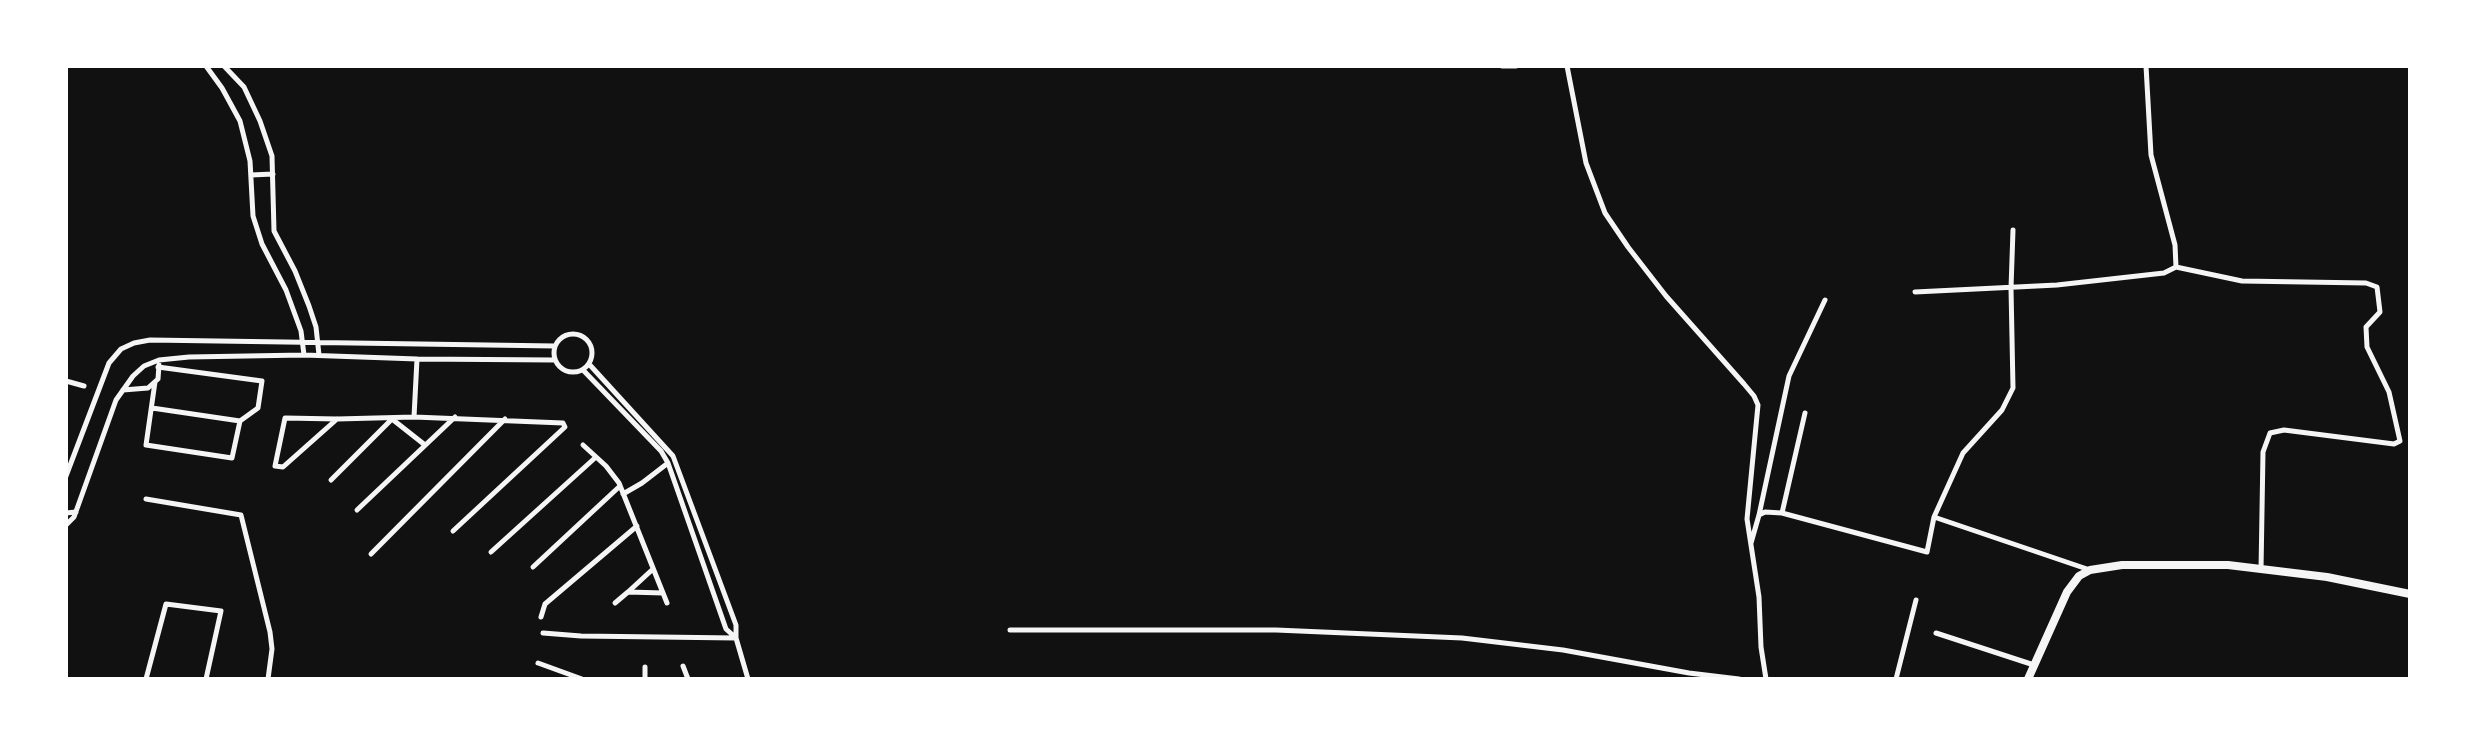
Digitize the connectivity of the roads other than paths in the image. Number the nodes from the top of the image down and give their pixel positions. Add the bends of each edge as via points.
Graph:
1 (206, 66) edge
2 (224, 66) edge
3 (1502, 66) edge
4 (1516, 66) edge
5 (1567, 66) edge
6 (2146, 66) edge
7 (273, 174) junction
8 (251, 176) junction
9 (2013, 230) dead end
10 (2176, 267) junction
11 (2011, 288) junction
12 (1915, 292) dead end
13 (1825, 300) dead end
14 (303, 343) junction
15 (318, 343) junction
16 (555, 346) junction
17 (304, 355) junction
18 (319, 355) junction
19 (417, 359) junction
20 (555, 360) junction
21 (159, 363) junction
22 (589, 364) junction
23 (583, 370) junction
24 (154, 382) junction
25 (67, 383) edge
26 (84, 386) dead end
27 (123, 390) junction
28 (152, 408) junction
29 (1805, 413) dead end
30 (414, 417) junction
31 (455, 417) junction
32 (392, 418) junction
33 (337, 419) junction
34 (505, 419) junction
35 (240, 422) junction
36 (583, 444) dead end
37 (425, 445) junction
38 (66, 455) edge
39 (596, 457) junction
40 (73, 459) junction
41 (668, 463) junction
42 (66, 476) edge
43 (331, 480) dead end
44 (621, 486) junction
45 (623, 494) junction
46 (146, 499) dead end
47 (357, 510) dead end
48 (76, 512) junction
49 (66, 513) edge
50 (1782, 513) junction
51 (1759, 515) junction
52 (1934, 517) junction
53 (66, 525) edge
54 (637, 526) junction
55 (453, 531) dead end
56 (1750, 545) junction
57 (491, 552) dead end
58 (371, 554) dead end
59 (533, 567) dead end
60 (653, 568) junction
61 (2090, 570) junction
62 (2261, 570) junction
63 (628, 592) junction
64 (663, 593) junction
65 (2410, 594) edge
66 (1916, 600) dead end
67 (615, 603) dead end
68 (667, 603) dead end
69 (541, 617) dead end
70 (1010, 630) dead end
71 (543, 633) dead end
72 (1936, 633) dead end
73 (736, 638) junction
74 (538, 663) dead end
75 (2034, 664) junction
76 (683, 666) dead end
77 (645, 667) dead end
78 (146, 679) edge
79 (206, 679) edge
80 (268, 679) edge
81 (582, 679) edge
82 (645, 679) edge
83 (688, 679) edge
84 (748, 679) edge
85 (1739, 679) edge
86 (1766, 679) edge
87 (1896, 679) edge
88 (2028, 679) edge

1 - 8 street via 240,121
2 - 7 street via 244,87 260,121 272,156
3 - 4 street
5 - 56 street via 1586,163 1605,213 1666,296 1758,405 1748,508
6 - 10 street via 2151,155 2175,245
7 - 8 street
7 - 15 street via 274,231 309,306
8 - 14 street via 253,216 262,244 286,290
9 - 11 street
10 - 11 street via 2164,273
10 - 62 street via 2242,281 2366,283 2377,287 2380,312 2366,327 2367,347 2389,392 2400,441 2394,444 2284,430 2270,433 2264,452
11 - 12 street
11 - 52 street via 2010,397 1963,453
13 - 51 street via 1789,375
14 - 15 street
14 - 17 street
14 - 40 street via 150,340 121,349 109,363
15 - 16 street
15 - 18 street
16 - 20 street
16 - 22 street via 566,335 581,336 591,346
17 - 18 street
17 - 21 street via 189,357
18 - 19 street
19 - 20 street
19 - 30 street
20 - 23 street via 565,371
21 - 24 street via 158,379
21 - 27 street via 144,366
21 - 35 street via 262,381 258,408
22 - 23 street
22 - 73 street via 673,456 736,626
23 - 41 street
24 - 27 street via 148,388
24 - 28 street
25 - 26 street
27 - 48 street
28 - 35 street
28 - 35 street via 146,445 157,447 232,458
29 - 50 street
30 - 31 street
30 - 32 street
31 - 34 street
31 - 37 street
32 - 33 street
32 - 37 street
32 - 43 street
33 - 33 street via 283,467 275,466 285,418
34 - 55 street via 557,422 564,427
34 - 58 street
36 - 39 street
37 - 47 street
38 - 40 street
39 - 44 street
39 - 57 street
40 - 42 street
41 - 45 street
41 - 73 street via 726,629
44 - 45 street
44 - 59 street
45 - 54 street
46 - 80 street via 241,514 272,649
48 - 49 street
48 - 53 street
50 - 51 street
50 - 52 street via 1927,552
51 - 56 street
52 - 61 street
54 - 60 street
54 - 69 street via 545,604
56 - 86 street
60 - 63 street
60 - 64 street
61 - 62 main road via 2122,565
61 - 75 main road via 2079,576 2067,592
62 - 65 main road via 2326,577
63 - 64 street
63 - 67 street
64 - 68 street
66 - 87 street
70 - 85 street via 1276,630 1462,638
71 - 73 street
72 - 75 street
73 - 84 street
74 - 81 street
75 - 88 main road
76 - 83 street
77 - 82 street
78 - 79 street via 166,604 221,611

